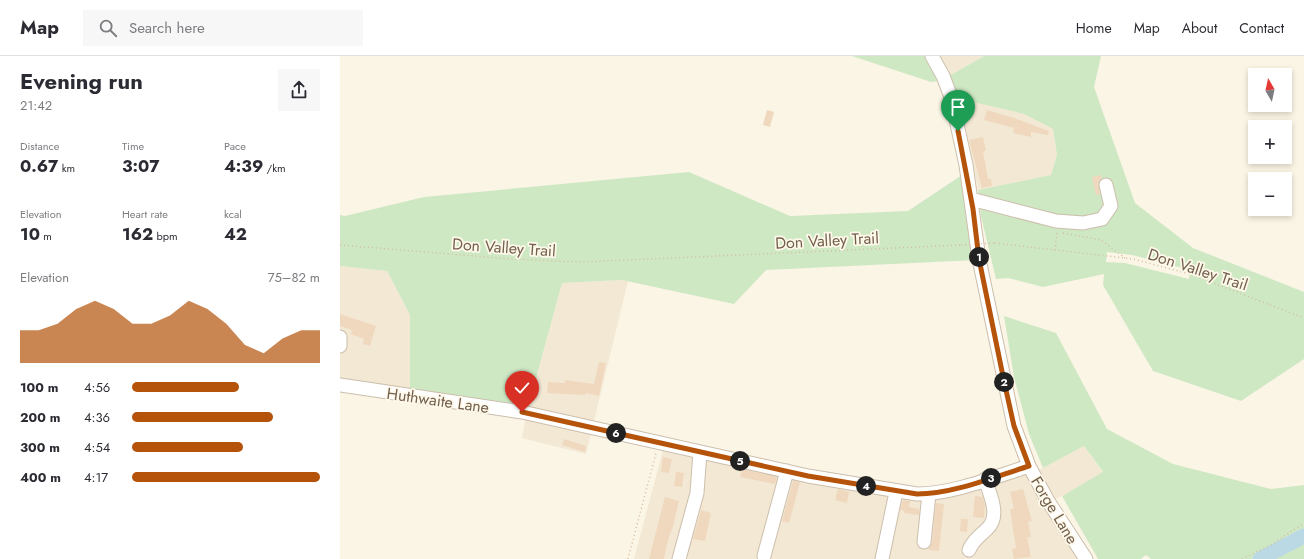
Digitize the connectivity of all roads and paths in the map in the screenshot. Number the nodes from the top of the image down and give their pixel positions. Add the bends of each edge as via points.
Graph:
1 (932, 56) edge
2 (1106, 186) dead end
3 (971, 199) junction
4 (1057, 232) dead end
5 (340, 245) edge
6 (1125, 258) junction
7 (1304, 318) edge
8 (340, 337) edge
9 (340, 346) edge
10 (340, 385) edge
11 (659, 442) junction
12 (700, 452) junction
13 (1029, 466) junction
14 (787, 471) junction
15 (985, 480) junction
16 (896, 492) junction
17 (929, 494) junction
18 (1304, 523) edge
19 (924, 542) dead end
20 (968, 551) dead end
21 (764, 556) dead end
22 (628, 559) edge
23 (679, 559) edge
24 (882, 559) edge
25 (1086, 559) edge
26 (1242, 559) edge

1 - 3 street, Forge Lane via 951,97
2 - 3 street via 1111,206 1102,219 1083,223 1056,222
3 - 13 street, Forge Lane via 977,250 1014,426
4 - 6 path via 1100,240
5 - 6 path, Don Valley Trail, bridge via 582,262 995,243
6 - 7 path, Don Valley Trail via 1190,274
8 - 9 street
10 - 11 street, Huthwaite Lane via 522,412
11 - 12 street, Huthwaite Lane
11 - 22 path
12 - 14 street, Huthwaite Lane
12 - 23 street via 697,493
13 - 15 street, Huthwaite Lane
13 - 25 street, Forge Lane via 1048,501
14 - 16 street, Huthwaite Lane
14 - 21 street
15 - 17 street, Huthwaite Lane
15 - 20 street via 994,516 990,526 974,541
16 - 17 street, Huthwaite Lane
16 - 24 street
17 - 19 street
18 - 26 path via 1271,546

